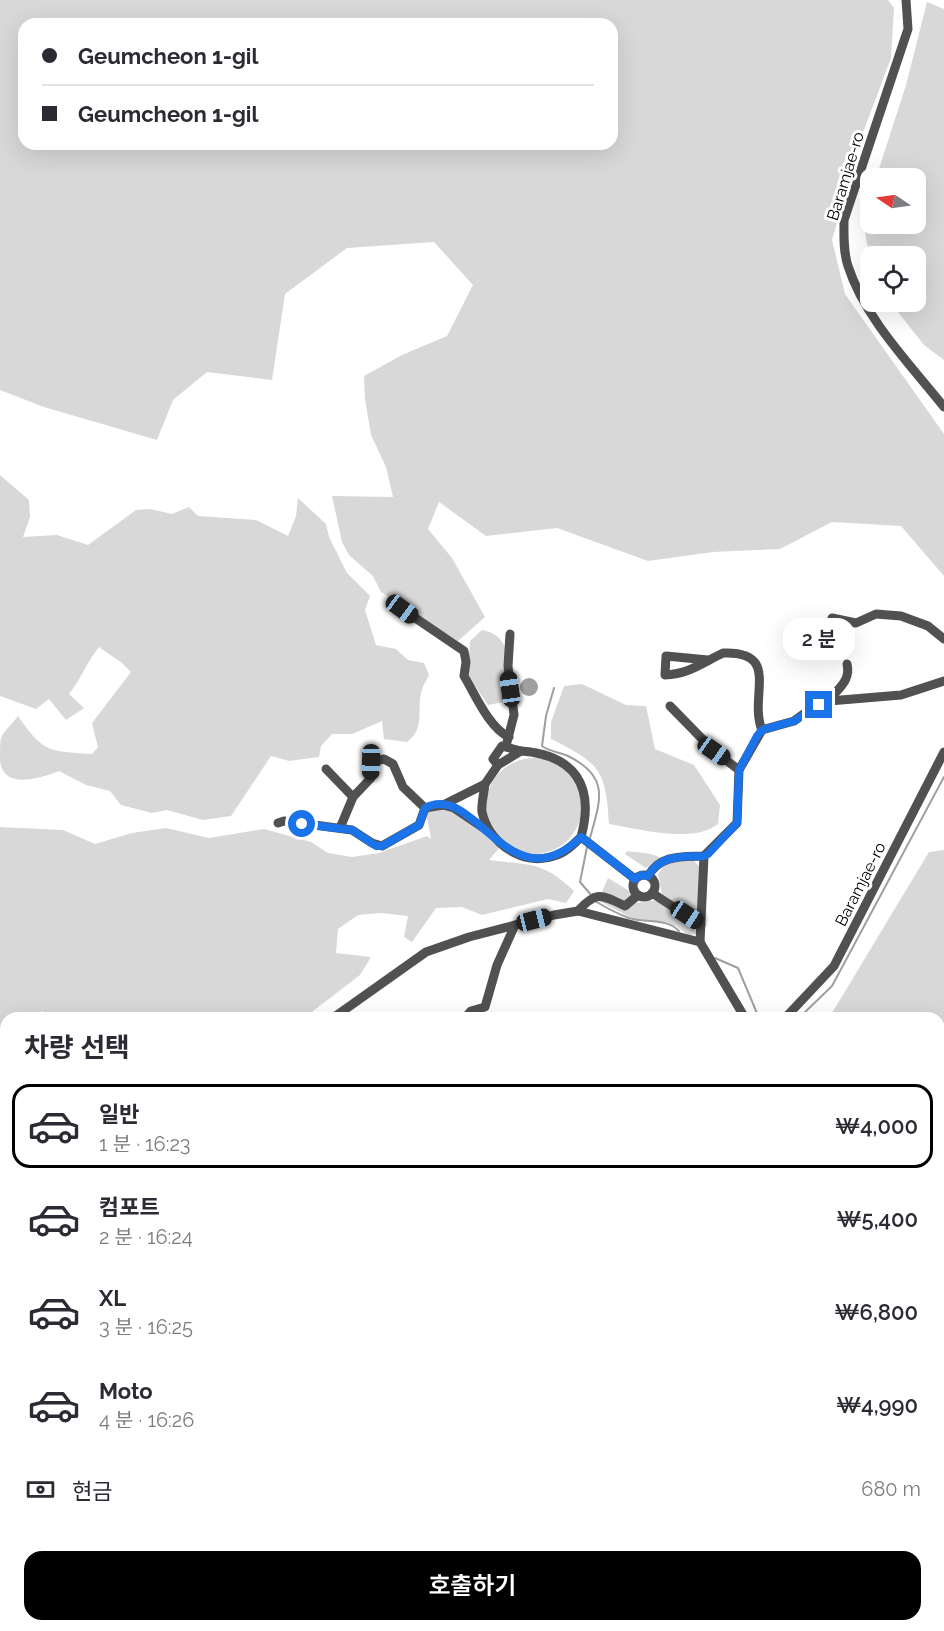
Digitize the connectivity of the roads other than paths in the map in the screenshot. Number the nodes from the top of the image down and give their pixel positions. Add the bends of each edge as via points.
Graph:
1 (906, 0) edge
2 (944, 407) edge
3 (402, 609) dead end
4 (832, 618) dead end
5 (510, 634) dead end
6 (944, 639) edge
7 (708, 660) dead end
8 (847, 664) dead end
9 (944, 681) edge
10 (829, 701) junction
11 (670, 706) dead end
12 (762, 730) junction
13 (508, 742) junction
14 (521, 751) junction
15 (944, 752) edge
16 (498, 765) junction
17 (326, 769) dead end
18 (739, 770) junction
19 (485, 784) junction
20 (353, 797) junction
21 (443, 805) junction
22 (425, 808) junction
23 (278, 823) dead end
24 (340, 828) junction
25 (488, 831) junction
26 (585, 841) junction
27 (704, 856) junction
28 (648, 876) junction
29 (635, 879) junction
30 (652, 893) junction
31 (638, 896) junction
32 (578, 911) junction
33 (515, 925) junction
34 (701, 925) junction
35 (702, 945) junction
36 (341, 1012) edge
37 (470, 1012) edge
38 (741, 1012) edge
39 (791, 1012) edge

1 - 2 street, Baramjae-ro via 908,29 844,220 845,253 855,285 867,305
3 - 13 street via 464,651 464,676
4 - 6 street via 856,622 876,614 901,616 928,626
5 - 13 street via 508,666 514,715
7 - 12 street via 731,653 760,668 757,719
8 - 10 street via 848,676
9 - 10 street via 902,695
10 - 12 street via 794,721
11 - 18 street via 714,751
12 - 18 street
13 - 14 street
13 - 16 street via 493,759
14 - 16 street
14 - 26 street via 562,763 579,780 586,799
15 - 39 street, Baramjae-ro via 834,966
16 - 19 street
17 - 20 street
18 - 27 street via 737,823
19 - 21 street
19 - 25 street via 482,810
20 - 22 street via 371,778 371,762 384,759 393,764 403,787
20 - 24 street
21 - 22 street
21 - 25 street
22 - 24 street via 419,825 382,846 358,831
23 - 24 street
25 - 26 street via 511,851 538,859 556,856
26 - 29 street
27 - 28 street via 669,857
27 - 34 street
28 - 29 street
28 - 30 street via 654,884
29 - 31 street via 633,890
30 - 31 street
30 - 34 street
31 - 32 street via 625,906 605,896 593,898
32 - 33 street
32 - 35 street
33 - 36 street via 426,952
33 - 37 street via 485,1003
34 - 35 street
35 - 38 street

